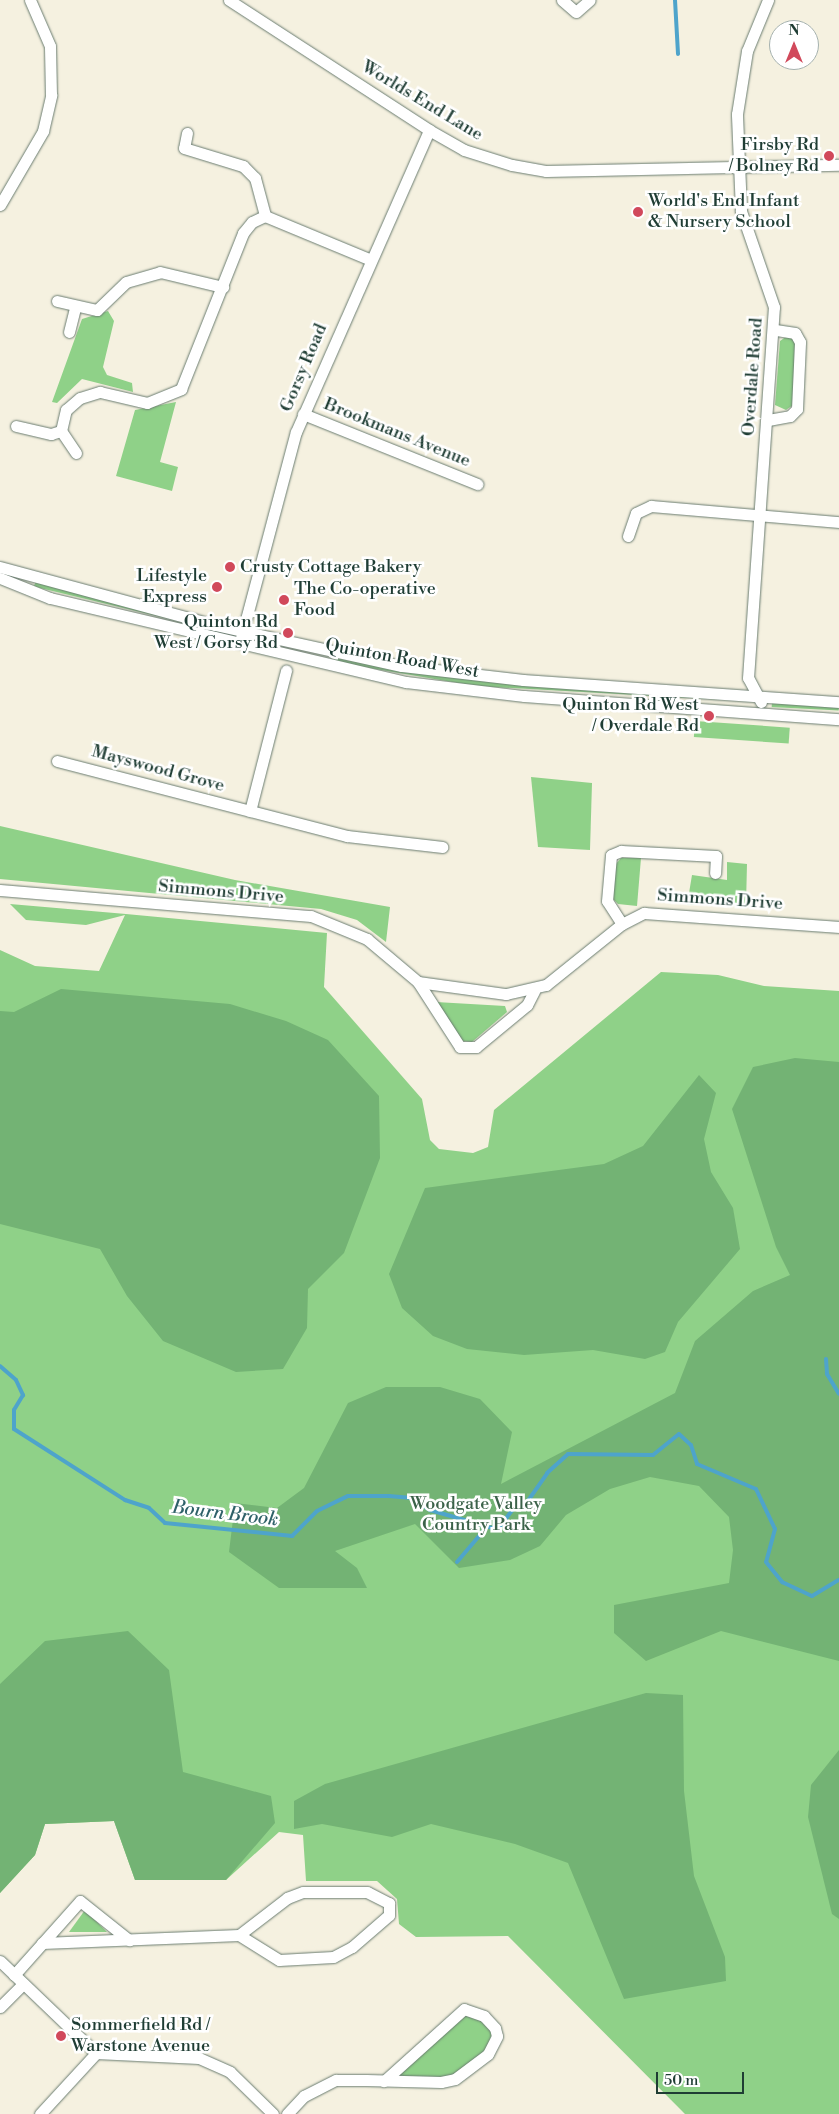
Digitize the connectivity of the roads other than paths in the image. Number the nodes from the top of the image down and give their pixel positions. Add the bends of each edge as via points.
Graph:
1 (30, 0) edge
2 (229, 0) edge
3 (590, 0) edge
4 (768, 0) edge
5 (560, 1) edge
6 (429, 130) junction
7 (187, 133) dead end
8 (839, 165) edge
9 (738, 166) junction
10 (0, 205) edge
11 (265, 216) junction
12 (369, 259) junction
13 (222, 287) junction
14 (57, 301) dead end
15 (75, 308) junction
16 (775, 330) junction
17 (69, 332) dead end
18 (304, 414) junction
19 (768, 420) junction
20 (16, 426) dead end
21 (61, 432) junction
22 (76, 453) dead end
23 (477, 484) dead end
24 (759, 516) junction
25 (839, 522) edge
26 (628, 536) dead end
27 (0, 567) edge
28 (0, 578) edge
29 (243, 632) junction
30 (292, 643) junction
31 (256, 648) junction
32 (272, 652) junction
33 (312, 661) junction
34 (286, 671) junction
35 (748, 678) junction
36 (730, 695) junction
37 (761, 698) junction
38 (839, 702) edge
39 (729, 712) junction
40 (761, 713) junction
41 (839, 719) edge
42 (57, 761) dead end
43 (250, 811) junction
44 (442, 847) dead end
45 (715, 873) dead end
46 (0, 890) edge
47 (622, 924) junction
48 (839, 927) edge
49 (418, 982) junction
50 (534, 991) junction
51 (239, 1935) junction
52 (129, 1940) junction
53 (42, 1943) junction
54 (0, 1961) edge
55 (14, 1976) junction
56 (23, 1984) junction
57 (0, 2007) edge
58 (96, 2053) junction
59 (384, 2081) junction
60 (40, 2114) edge
61 (273, 2114) edge
62 (287, 2114) edge

1 - 10 street via 50,46 51,95 43,131
2 - 6 street, Worlds End Lane
3 - 5 street via 576,12
4 - 9 street, Overdale Road via 742,74
6 - 9 street, Worlds End Lane via 490,159 546,171
6 - 12 street, Gorsy Road
7 - 11 street via 184,148 243,166 255,178
8 - 9 street, Worlds End Lane
9 - 16 street, Overdale Road via 741,211 770,286
11 - 12 street
11 - 13 street via 243,234
12 - 18 street, Gorsy Road
13 - 15 street via 160,272 126,282 97,310
13 - 21 street via 181,388 147,403 100,392 80,398 66,410
14 - 15 street
15 - 17 street
16 - 19 street, Overdale Road
16 - 19 street via 795,333 800,342 797,410 790,416
18 - 23 street, Brookmans Avenue
18 - 29 street, Gorsy Road
19 - 24 street, Overdale Road
20 - 21 street via 51,434
21 - 22 street
24 - 25 street
24 - 26 street via 651,506 636,513
24 - 35 street, Overdale Road
27 - 29 street, Quinton Road West
28 - 31 street, Quinton Road West via 50,598
29 - 30 street, Quinton Road West
29 - 31 street via 241,638 253,642
30 - 33 street via 314,653
30 - 36 street, Quinton Road West via 402,666
31 - 32 street, Quinton Road West
32 - 33 street, Quinton Road West
32 - 34 street
33 - 34 street
33 - 39 street, Quinton Road West via 406,682 514,695
34 - 43 street
35 - 36 street
35 - 37 street
36 - 37 street, Quinton Road West
36 - 39 street
37 - 38 street, Quinton Road West
37 - 40 street
39 - 40 street, Quinton Road West
40 - 41 street, Quinton Road West
42 - 43 street, Mayswood Grove
43 - 44 street, Mayswood Grove via 347,836
45 - 47 street via 716,856 621,850 611,855 607,901
46 - 49 street, Simmons Drive via 311,916 366,938
47 - 48 street, Simmons Drive via 657,912
47 - 50 street, Simmons Drive via 557,978
49 - 50 street, Simmons Drive via 506,994
49 - 50 street, Simmons Drive via 460,1047 476,1047 527,1005
51 - 51 street via 287,1898 302,1892 367,1892 389,1903 389,1915 352,1947 333,1957 279,1960
51 - 52 street
52 - 53 street
52 - 53 street via 80,1901
53 - 55 street
54 - 55 street
55 - 56 street
56 - 57 street
56 - 58 street
58 - 60 street
58 - 61 street via 199,2058 230,2072
59 - 59 street via 464,2009 484,2016 495,2028 497,2036 488,2054 469,2073 441,2082
59 - 62 street via 336,2080 304,2096

